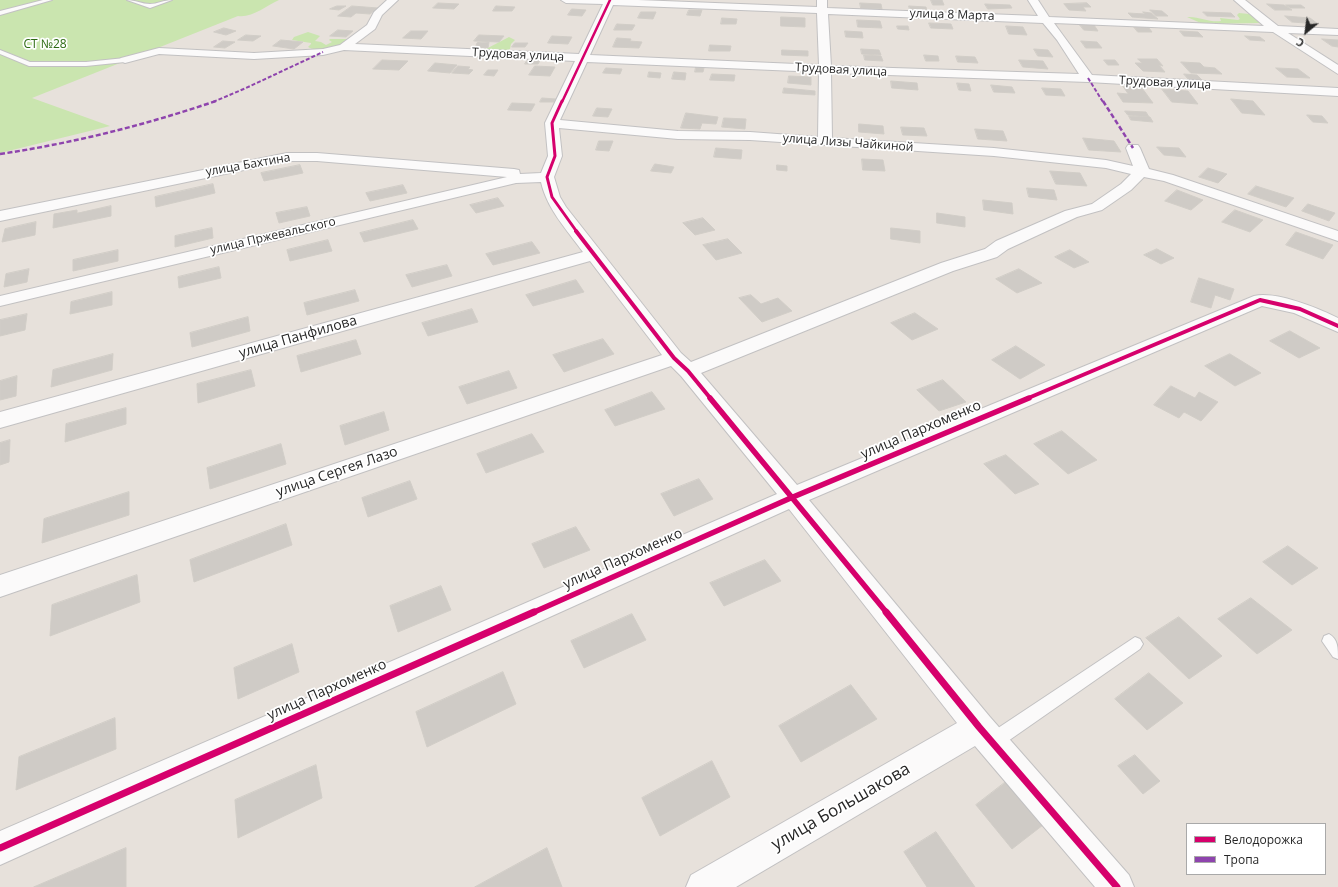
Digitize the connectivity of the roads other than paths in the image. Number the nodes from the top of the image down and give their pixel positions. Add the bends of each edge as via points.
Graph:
1 (49, 0) edge
2 (130, 0) edge
3 (169, 0) edge
4 (393, 0) edge
5 (566, 0) edge
6 (1033, 0) edge
7 (1239, 0) edge
8 (609, 1) edge
9 (822, 5) edge
10 (0, 13) edge
11 (1045, 19) junction
12 (1276, 30) junction
13 (1338, 32) edge
14 (344, 47) junction
15 (0, 52) edge
16 (583, 58) junction
17 (125, 60) joint
18 (825, 70) junction
19 (1338, 70) edge
20 (1088, 78) junction
21 (1336, 91) edge
22 (552, 123) junction
23 (825, 141) junction
24 (1133, 148) dead end
25 (1142, 171) junction
26 (547, 177) junction
27 (0, 216) edge
28 (1338, 236) edge
29 (595, 254) junction
30 (0, 301) edge
31 (1338, 326) edge
32 (681, 364) junction
33 (0, 420) edge
34 (794, 497) junction
35 (0, 586) edge
36 (1135, 644) dead end
37 (986, 734) junction
38 (0, 848) edge
39 (703, 887) edge
40 (1117, 887) edge

1 - 10 lane
2 - 3 lane via 150,6
4 - 14 street via 378,14 371,27
5 - 8 street, улица 8 Марта
6 - 11 street
7 - 12 street
8 - 9 street, улица 8 Марта
8 - 16 street
9 - 11 street, улица 8 Марта
9 - 18 street
11 - 12 street, улица 8 Марта
11 - 20 street
12 - 13 street, улица 8 Марта
12 - 19 street
14 - 16 street, Трудовая улица
14 - 17 street via 323,52 254,56 159,51
15 - 17 lane via 29,64 86,64
16 - 18 street, Трудовая улица
16 - 22 street
18 - 20 street, Трудовая улица
18 - 23 street
20 - 21 street, Трудовая улица
22 - 23 street, улица Лизы Чайкиной via 678,135
22 - 26 street via 555,156
23 - 25 street, улица Лизы Чайкиной via 994,152 1106,164
24 - 25 street
25 - 28 street, улица Лизы Чайкиной
25 - 32 street, улица Сергея Лазо via 1126,187 1097,207 1071,214 991,252
26 - 27 street, улица Бахтина via 406,164 287,157
26 - 29 street via 552,198
26 - 30 street, улица Пржевальского via 516,179
29 - 32 street
29 - 33 street, улица Панфилова
31 - 34 street, улица Пархоменко via 1311,312 1260,300
32 - 34 street
32 - 35 street, улица Сергея Лазо
34 - 37 street
34 - 38 street, улица Пархоменко
36 - 37 lane
37 - 39 street, улица Большакова
37 - 40 street

